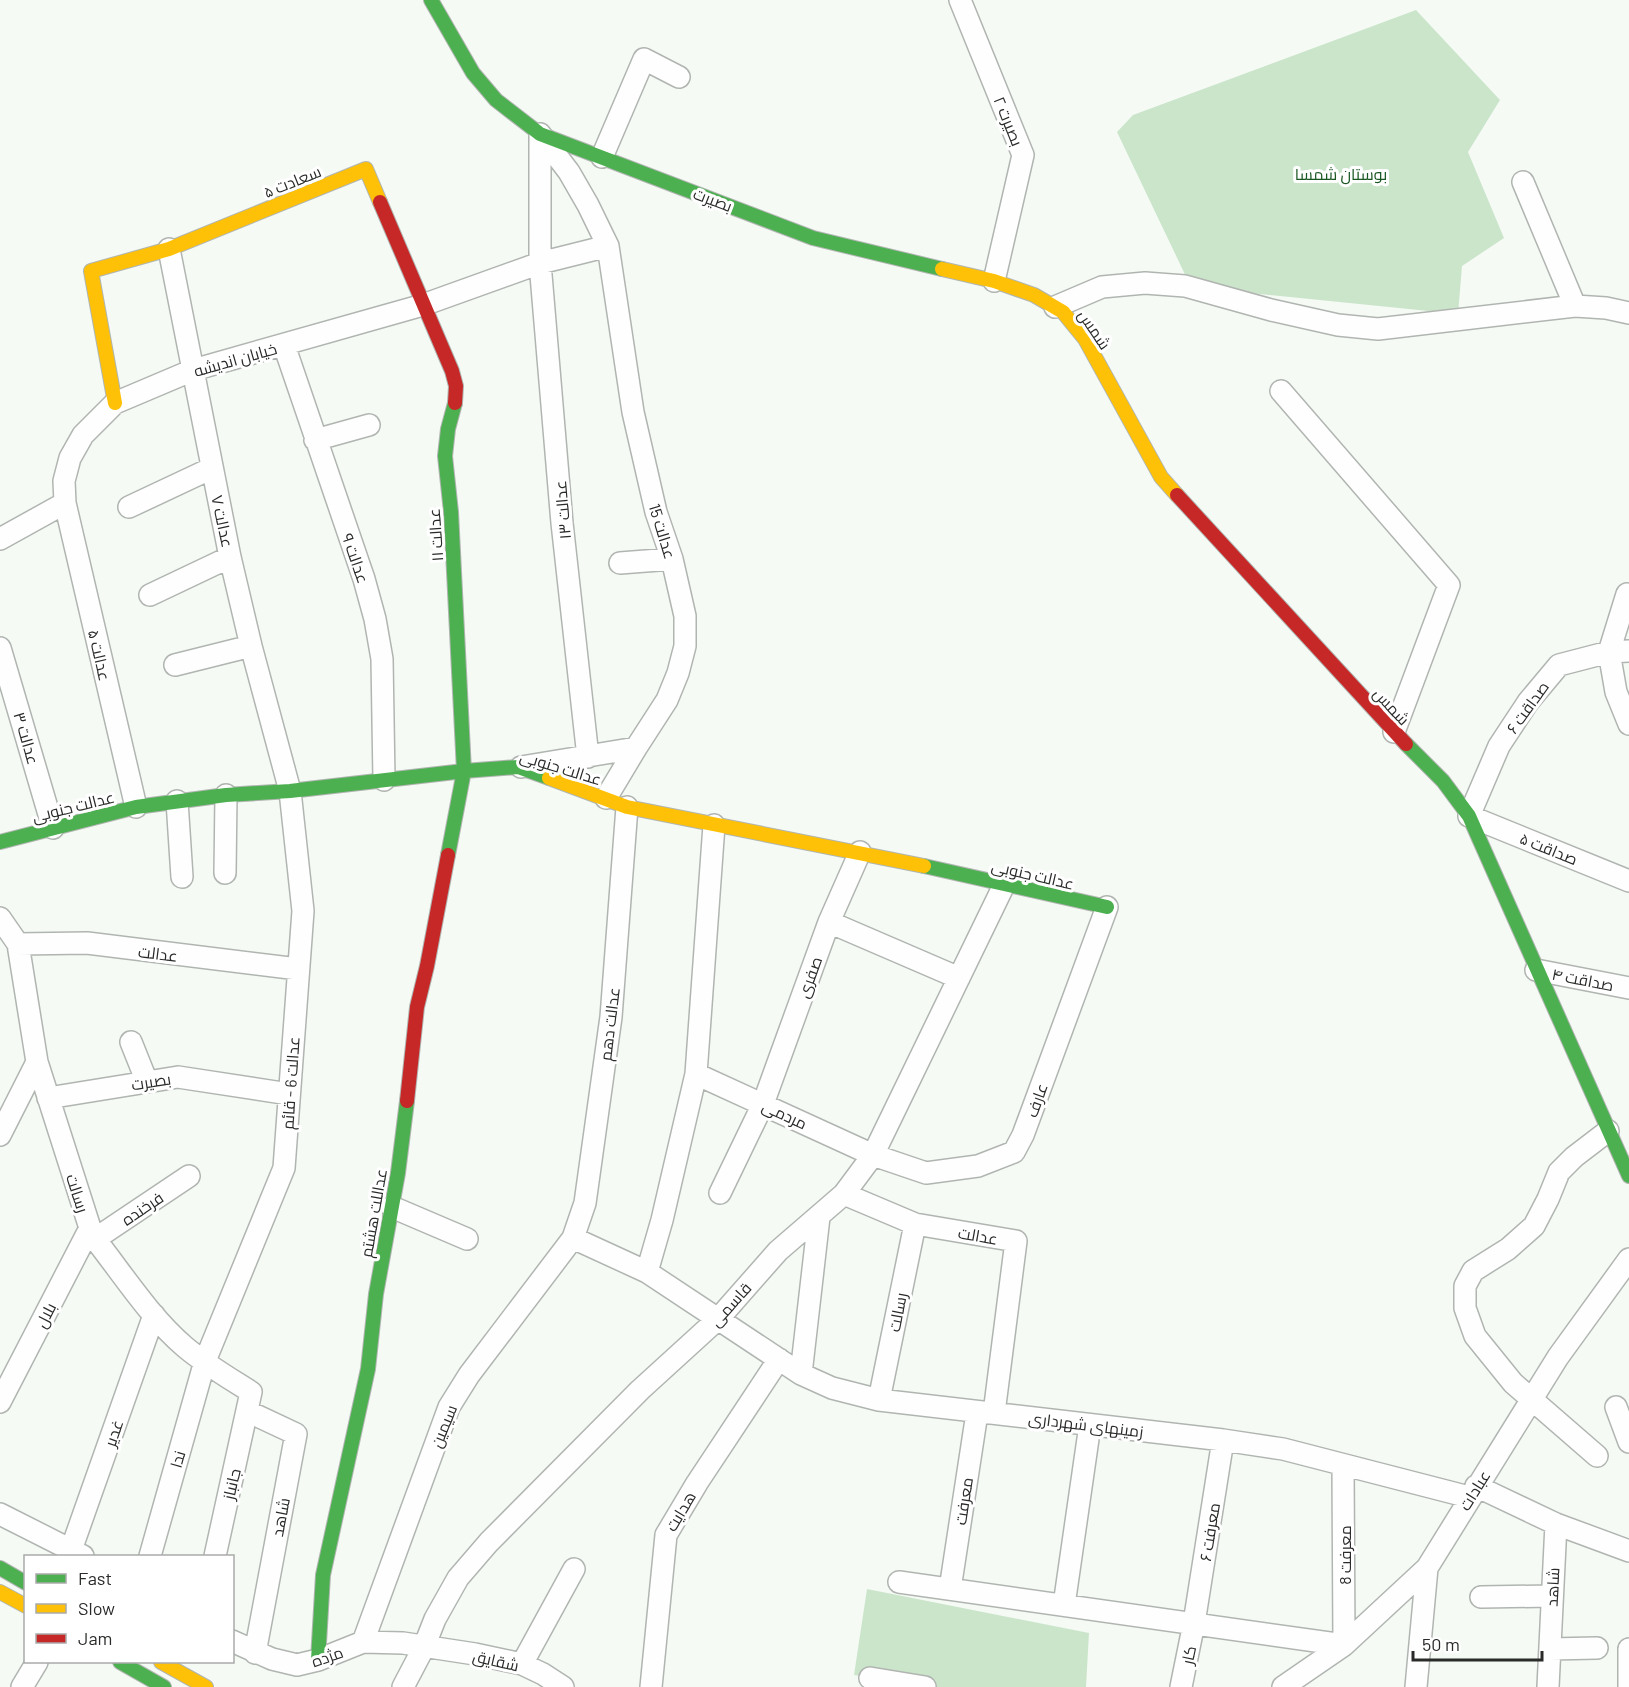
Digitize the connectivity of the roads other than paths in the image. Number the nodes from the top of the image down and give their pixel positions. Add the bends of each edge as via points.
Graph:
1 (431, 0) edge
2 (960, 0) edge
3 (679, 77) dead end
4 (540, 134) junction
5 (602, 157) junction
6 (1523, 182) dead end
7 (608, 246) junction
8 (169, 249) junction
9 (540, 263) junction
10 (993, 281) junction
11 (423, 305) junction
12 (1575, 306) junction
13 (1055, 307) junction
14 (1629, 313) edge
15 (284, 345) junction
16 (194, 370) junction
17 (1281, 391) dead end
18 (115, 403) junction
19 (369, 424) dead end
20 (315, 440) junction
21 (212, 468) junction
22 (65, 503) junction
23 (129, 507) dead end
24 (0, 539) edge
25 (230, 557) junction
26 (672, 559) junction
27 (620, 563) dead end
28 (1627, 594) dead end
29 (150, 595) dead end
30 (251, 646) junction
31 (0, 648) edge
32 (1619, 651) edge
33 (175, 665) dead end
34 (1629, 724) edge
35 (1394, 732) junction
36 (636, 748) junction
37 (588, 757) junction
38 (518, 767) junction
39 (464, 771) junction
40 (384, 780) junction
41 (290, 790) junction
42 (226, 795) junction
43 (606, 798) junction
44 (177, 801) junction
45 (136, 807) junction
46 (627, 807) junction
47 (1469, 816) junction
48 (714, 825) junction
49 (53, 828) junction
50 (0, 842) edge
51 (860, 852) junction
52 (225, 873) dead end
53 (182, 877) dead end
54 (1629, 881) edge
55 (1004, 885) junction
56 (1107, 907) joint
57 (0, 918) edge
58 (829, 922) junction
59 (18, 944) junction
60 (298, 969) junction
61 (1536, 970) junction
62 (959, 978) junction
63 (1629, 988) edge
64 (131, 1042) dead end
65 (37, 1062) junction
66 (696, 1074) junction
67 (147, 1082) junction
68 (289, 1094) junction
69 (48, 1098) junction
70 (763, 1104) junction
71 (1608, 1131) junction
72 (0, 1135) edge
73 (873, 1155) junction
74 (189, 1176) dead end
75 (1629, 1176) edge
76 (720, 1193) dead end
77 (844, 1194) junction
78 (392, 1207) junction
79 (819, 1217) junction
80 (915, 1224) junction
81 (92, 1234) junction
82 (573, 1238) junction
83 (467, 1239) dead end
84 (1629, 1259) edge
85 (647, 1272) junction
86 (154, 1315) junction
87 (719, 1318) junction
88 (779, 1359) junction
89 (205, 1361) junction
90 (801, 1374) junction
91 (879, 1400) junction
92 (1532, 1400) junction
93 (0, 1402) edge
94 (1616, 1407) dead end
95 (247, 1412) junction
96 (986, 1413) junction
97 (1090, 1425) junction
98 (1223, 1440) junction
99 (1629, 1442) edge
100 (1597, 1456) dead end
101 (1343, 1465) junction
102 (1473, 1492) junction
103 (0, 1514) edge
104 (1556, 1524) junction
105 (1629, 1551) edge
106 (77, 1553) edge
107 (151, 1555) edge
108 (215, 1555) edge
109 (0, 1568) edge
110 (1427, 1568) junction
111 (574, 1569) dead end
112 (24, 1582) edge
113 (899, 1582) dead end
114 (950, 1589) junction
115 (0, 1592) edge
116 (1551, 1596) junction
117 (1481, 1597) dead end
118 (24, 1605) edge
119 (1064, 1605) junction
120 (1194, 1623) junction
121 (234, 1642) edge
122 (363, 1642) junction
123 (1344, 1645) junction
124 (424, 1647) junction
125 (1597, 1648) dead end
126 (1629, 1648) edge
127 (1550, 1649) junction
128 (255, 1653) junction
129 (318, 1660) junction
130 (36, 1663) edge
131 (122, 1663) edge
132 (163, 1663) edge
133 (522, 1665) junction
134 (1315, 1677) edge
135 (870, 1678) dead end
136 (561, 1686) edge
137 (22, 1687) edge
138 (164, 1687) edge
139 (206, 1687) edge
140 (403, 1687) edge
141 (651, 1687) edge
142 (919, 1687) edge
143 (1181, 1687) edge
144 (1283, 1687) edge
145 (1416, 1687) edge
146 (1548, 1687) edge
147 (1629, 1687) edge

1 - 4 street, بصیرت via 473,73 496,100
2 - 10 street, بصیرت ۲ via 1023,155
3 - 5 street via 644,59
4 - 5 street, بصیرت
4 - 7 street, عدالت 15 via 569,172
4 - 9 street, عدالت ۱۳
5 - 10 street, بصیرت via 813,238
6 - 12 street
7 - 9 street, خیابان اندیشه
7 - 26 street, عدالت 15 via 633,412 656,512
8 - 11 street, سعادت ۵ via 366,169
8 - 16 street, عدالت ۷
8 - 18 street, سعادت ۵ via 91,271
9 - 11 street, خیابان اندیشه
9 - 37 street, عدالت ۱۳ via 562,523
10 - 13 street, بصیرت
11 - 15 street, خیابان اندیشه
11 - 39 street, عدالت ۱۱ via 456,386 445,456
12 - 13 street via 1378,329 1338,325 1185,286 1145,283 1102,287
12 - 14 street
13 - 35 street, شمس via 1085,339 1161,477
15 - 16 street, خیابان اندیشه
15 - 20 street, عدالت ۹
16 - 18 street, خیابان اندیشه
16 - 21 street, عدالت ۷
17 - 35 street via 1449,585
18 - 22 street, خیابان اندیشه via 83,435 70,458 64,482
19 - 20 street
20 - 40 street, عدالت ۹ via 375,619 382,659
21 - 23 street
21 - 25 street, عدالت ۷
22 - 24 street
22 - 45 street, عدالت ۵
25 - 29 street
25 - 30 street, عدالت ۷
26 - 27 street
26 - 36 street, عدالت 15 via 685,616 685,646 667,700
28 - 32 street
30 - 33 street
30 - 41 street, عدالت ۷
31 - 49 street, عدالت ۳
32 - 34 street via 1616,692
32 - 47 street, صداقت ۶ via 1559,665 1499,746
35 - 47 street, شمس via 1443,781
36 - 37 street
36 - 43 street, عدالت 15
37 - 38 street
38 - 39 street, عدالت جنوبی
38 - 43 street, عدالت جنوبی
39 - 40 street, عدالت جنوبی
39 - 78 street, عداللت هشتم via 417,1007
40 - 41 street, عدالت جنوبی
41 - 42 street, عدالت جنوبی
41 - 60 street, عدالت 6 - قائم via 303,911
42 - 44 street, عدالت جنوبی
42 - 52 street
43 - 46 street, عدالت جنوبی
44 - 45 street, عدالت جنوبی
44 - 53 street
45 - 49 street, عدالت جنوبی
46 - 48 street, عدالت جنوبی
46 - 82 street, عدالت دهم via 611,1017 585,1203
47 - 54 street, صداقت ۵
47 - 61 street, شمس
48 - 51 street, عدالت جنوبی
48 - 66 street
49 - 50 street, عدالت جنوبی
51 - 55 street, عدالت جنوبی
51 - 58 street, صفری
55 - 56 street, عدالت جنوبی
55 - 62 street, قاسمی
56 - 73 street, عارف via 1014,1152 978,1166 926,1173
57 - 59 street, رسالت
58 - 62 street
58 - 70 street, صفری
59 - 60 street, عدالت via 87,943
59 - 65 street, رسالت
60 - 68 street, عدالت 6 - قائم
61 - 63 street, صداقت ۴
61 - 71 street, شمس
62 - 73 street, قاسمی
64 - 67 street
65 - 69 street, رسالت
65 - 72 street
66 - 70 street, مردمی
66 - 85 street
67 - 68 street, بصیرت via 178,1077
67 - 69 street, بصیرت
68 - 89 street, عدالت 6 - قائم via 284,1168
69 - 81 street, رسالت
70 - 73 street, مردمی
70 - 76 street, صفری
71 - 75 street, شمس
71 - 92 street via 1559,1172 1534,1226 1508,1249 1473,1271 1465,1286 1465,1308 1476,1336
73 - 77 street, قاسمی
74 - 81 street, فرخنده
77 - 79 street, قاسمی
77 - 80 street, عدالت
78 - 83 street
78 - 129 street, عداللت هشتم via 376,1293 368,1369 322,1575
79 - 87 street, قاسمی via 778,1251
79 - 90 street
80 - 91 street, رسالت
80 - 96 street, عدالت via 1016,1241
81 - 86 street, رسالت
81 - 93 street, بلال
82 - 85 street, زمینهای شهرداری
82 - 122 street, سیمین via 449,1407
84 - 92 street, عبادات
85 - 87 street, زمینهای شهرداری
86 - 89 street, رسالت via 186,1348
86 - 106 street, غدیر
87 - 88 street, زمینهای شهرداری
87 - 124 street, قاسمی via 640,1390 489,1542 458,1578
88 - 90 street, زمینهای شهرداری
88 - 141 street, هدایت via 666,1535
89 - 95 street, رسالت via 250,1392
89 - 107 street, ندا
90 - 91 street, زمینهای شهرداری via 832,1388
91 - 96 street, زمینهای شهرداری
92 - 100 street
92 - 102 street, عبادات
94 - 99 street
95 - 108 street, جانباز
95 - 128 street, شاهد via 296,1434
96 - 97 street, زمینهای شهرداری
96 - 114 street, معرفت
97 - 98 street, زمینهای شهرداری
97 - 119 street
98 - 101 street, زمینهای شهرداری via 1282,1449
98 - 120 street, معرفت ۶
101 - 102 street, زمینهای شهرداری
101 - 123 street, معرفت 8
102 - 104 street
102 - 110 street, عبادات
103 - 106 street
104 - 105 street
104 - 116 street, شاهد
109 - 112 street
110 - 123 street, عبادات
110 - 145 street
111 - 133 street
113 - 114 street
114 - 119 street
115 - 118 street
116 - 117 street
116 - 127 street, شاهد
119 - 120 street
120 - 123 street
120 - 143 street, کار
121 - 128 street, مژده
122 - 124 street, مژده
122 - 129 street, مژده
123 - 134 street, عبادات
124 - 133 street, شقایق via 475,1653
124 - 140 street, قاسمی
125 - 127 street
126 - 147 street
127 - 146 street, شاهد
128 - 129 street, مژده via 293,1665
130 - 137 street
131 - 138 street
132 - 139 street
133 - 136 street, شقایق
134 - 144 street, عبادات
135 - 142 street

